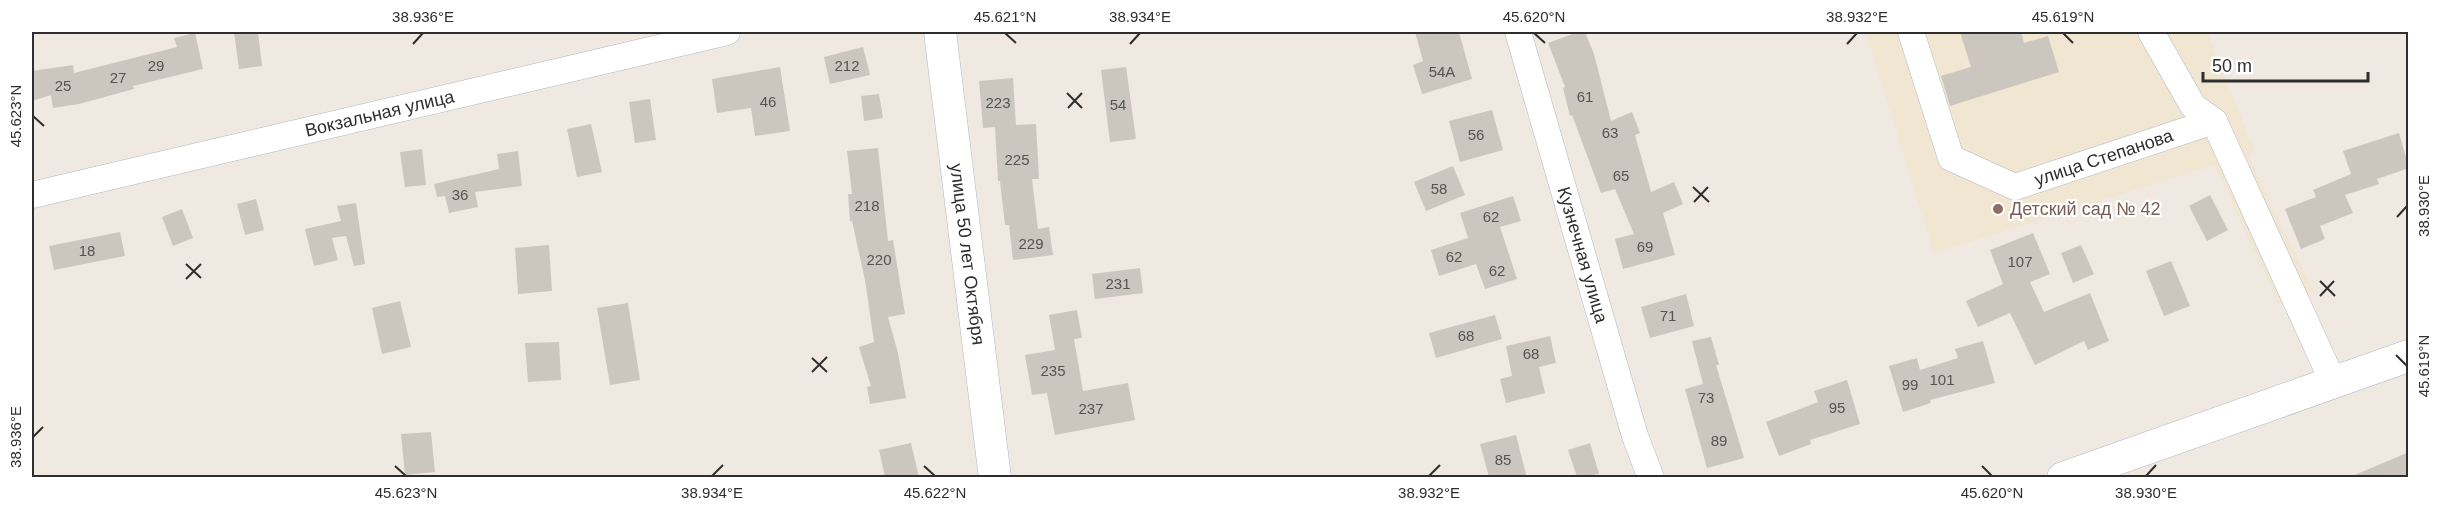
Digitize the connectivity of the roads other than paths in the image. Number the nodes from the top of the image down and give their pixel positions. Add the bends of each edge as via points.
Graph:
1 (727, 32) edge
2 (940, 32) edge
3 (1518, 32) edge
4 (1911, 32) edge
5 (2151, 32) edge
6 (2214, 121) junction
7 (32, 195) edge
8 (2409, 356) edge
9 (2333, 382) junction
10 (995, 477) edge
11 (1651, 477) edge
12 (2063, 477) edge

1 - 7 street, Вокзальная улица
2 - 10 street, улица 50 лет Октября
3 - 11 street, Кузнечная улица via 1635,436
4 - 6 street, улица Степанова via 1951,159 2015,187
5 - 6 street via 2193,106
6 - 9 street
8 - 9 street
9 - 12 street

